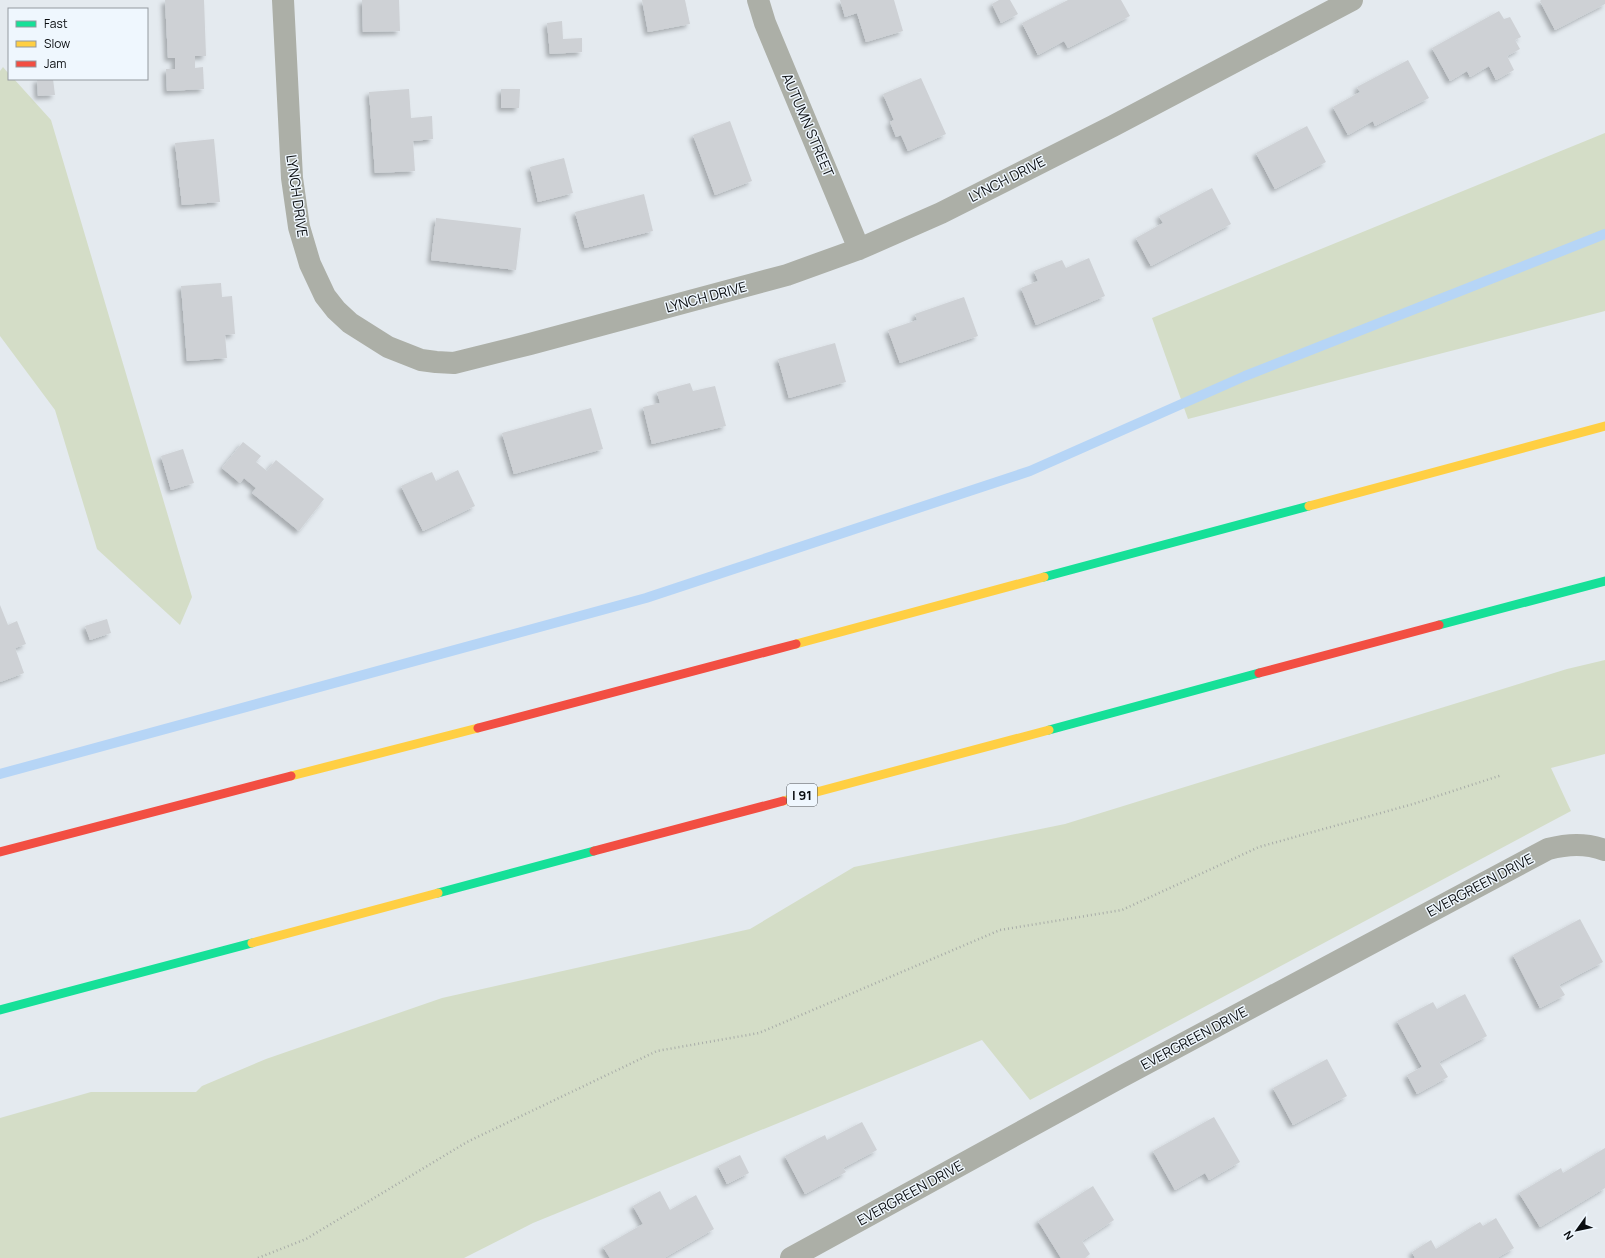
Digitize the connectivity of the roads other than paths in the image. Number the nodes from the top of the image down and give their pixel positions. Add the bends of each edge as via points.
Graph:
1 (283, 0) edge
2 (758, 0) edge
3 (1352, 0) edge
4 (859, 249) junction
5 (1605, 426) edge
6 (1605, 581) edge
7 (1605, 850) edge
8 (0, 852) edge
9 (0, 1010) edge
10 (791, 1258) edge

1 - 4 street, LYNCH DRIVE via 292,178 299,227 310,264 325,296 336,310 350,323 388,347 421,360 454,363 469,360 788,275
2 - 4 street, AUTUMN STREET via 765,23
3 - 4 street, LYNCH DRIVE via 941,213
5 - 8 highway via 750,657
6 - 9 highway, I 91
7 - 10 street, EVERGREEN DRIVE via 1586,845 1565,844 1526,860 1119,1078

